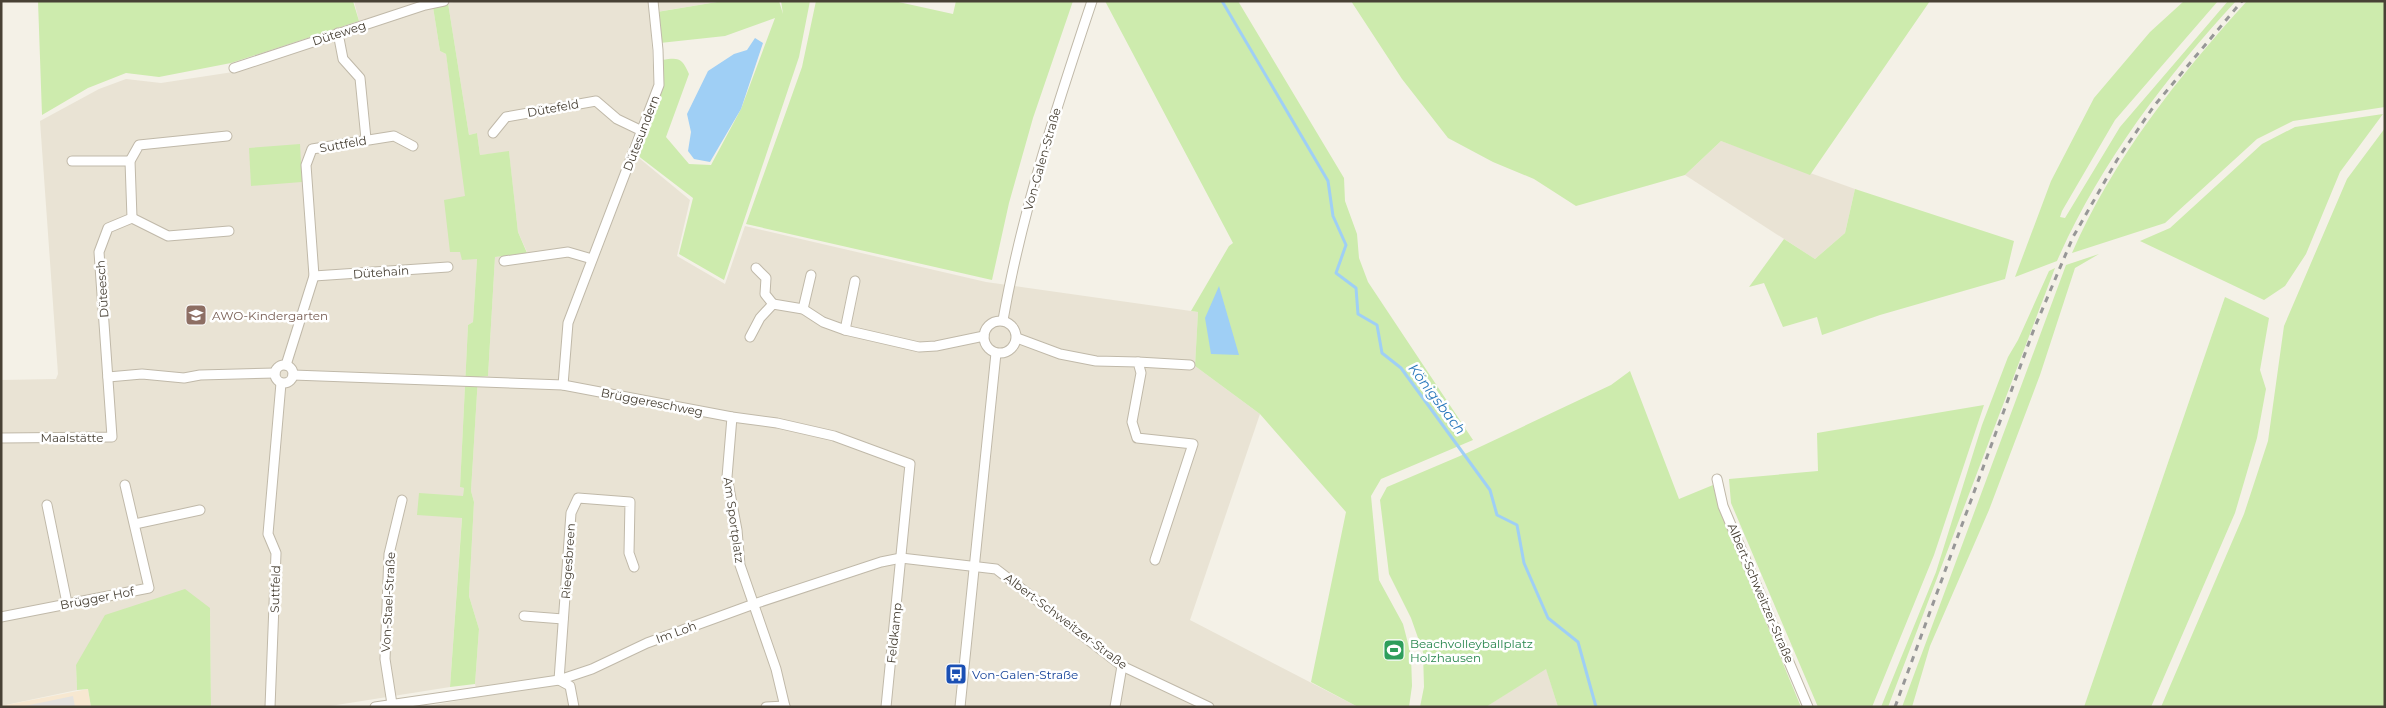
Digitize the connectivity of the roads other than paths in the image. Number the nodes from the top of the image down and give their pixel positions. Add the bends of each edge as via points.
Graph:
1 (444, 1) edge
2 (652, 1) edge
3 (1092, 1) edge
4 (338, 32) junction
5 (234, 68) dead end
6 (642, 131) junction
7 (493, 132) dead end
8 (227, 136) dead end
9 (366, 139) junction
10 (413, 146) dead end
11 (130, 161) junction
12 (72, 162) dead end
13 (132, 218) junction
14 (229, 231) dead end
15 (592, 259) junction
16 (504, 261) dead end
17 (448, 267) dead end
18 (756, 268) dead end
19 (811, 275) dead end
20 (314, 276) junction
21 (855, 281) dead end
22 (773, 304) junction
23 (803, 309) junction
24 (1003, 320) junction
25 (845, 330) junction
26 (984, 336) junction
27 (750, 337) dead end
28 (1017, 338) junction
29 (996, 353) junction
30 (1138, 362) junction
31 (286, 365) junction
32 (1190, 365) dead end
33 (275, 373) junction
34 (293, 375) junction
35 (108, 377) junction
36 (281, 383) junction
37 (563, 385) junction
38 (732, 417) junction
39 (1, 438) edge
40 (1716, 479) dead end
41 (125, 486) dead end
42 (402, 500) dead end
43 (47, 505) dead end
44 (200, 510) dead end
45 (135, 524) junction
46 (901, 558) junction
47 (1155, 560) dead end
48 (976, 565) junction
49 (634, 567) dead end
50 (67, 603) junction
51 (754, 604) junction
52 (524, 616) dead end
53 (1, 617) edge
54 (563, 620) junction
55 (1122, 666) junction
56 (559, 680) junction
57 (392, 704) junction
58 (785, 706) edge
59 (270, 707) edge
60 (375, 707) edge
61 (574, 707) edge
62 (766, 707) edge
63 (886, 707) edge
64 (960, 707) edge
65 (1115, 707) edge
66 (1209, 707) edge
67 (1808, 707) edge

1 - 4 street, Düteweg
2 - 6 street, Dütesundern via 659,85
3 - 24 street, Von-Galen-Straße via 1047,136
4 - 5 street, Düteweg
4 - 9 street via 343,59 360,78
6 - 7 street, Dütefeld via 618,119 596,101 506,117
6 - 15 street, Dütesundern
8 - 11 street via 139,145
9 - 10 street, Suttfeld via 394,136
9 - 20 street, Suttfeld via 312,149 306,165
11 - 12 street
11 - 13 street
13 - 14 street via 168,236
13 - 35 street, Düteesch via 108,228 99,252
15 - 16 street via 568,252
15 - 37 street, Dütesundern via 568,323
17 - 20 street, Dütehain
18 - 22 street via 766,278 765,294
19 - 23 street
20 - 31 street, Suttfeld
21 - 25 street
22 - 23 street
22 - 27 street via 760,318
23 - 25 street via 823,322
24 - 26 street via 992,322
24 - 28 street via 1015,330
25 - 26 street via 920,346
26 - 29 street via 990,349
28 - 29 street via 1006,352
28 - 30 street via 1060,354 1096,361
29 - 48 street
30 - 32 street
30 - 47 street via 1142,373 1132,422 1137,438 1193,444
31 - 33 street
31 - 34 street
33 - 35 street via 184,378 142,374
33 - 36 street
34 - 36 street via 289,382
34 - 37 street, Brüggereschweg
35 - 39 street, Maalstätte via 112,437
36 - 59 street, Suttfeld via 268,534 276,553
37 - 38 street, Brüggereschweg
38 - 46 street, Brüggereschweg via 778,422 834,436 910,464
38 - 51 street, Am Sportplatz via 727,477 740,565
40 - 67 street, Albert-Schweitzer-Straße via 1724,506
41 - 45 street, Brügger Hof
42 - 57 street, Von-Stael-Straße via 389,554 385,659
43 - 50 street
44 - 45 street
45 - 50 street, Brügger Hof via 149,588
46 - 48 street, Im Loh
46 - 51 street, Im Loh
46 - 63 street, Feldkamp
48 - 55 street, Albert-Schweitzer-Straße via 996,569
48 - 64 street
49 - 54 street, Riegesbreen via 629,553 630,502 578,498 571,513
50 - 53 street, Brügger Hof
51 - 56 street, Im Loh via 647,643 592,669
51 - 58 street, Am Sportplatz
52 - 54 street
54 - 56 street, Riegesbreen
55 - 65 street
55 - 66 street, Albert-Schweitzer-Straße
56 - 57 street, Im Loh
56 - 61 street via 570,686
57 - 60 street, Im Loh
58 - 62 street

